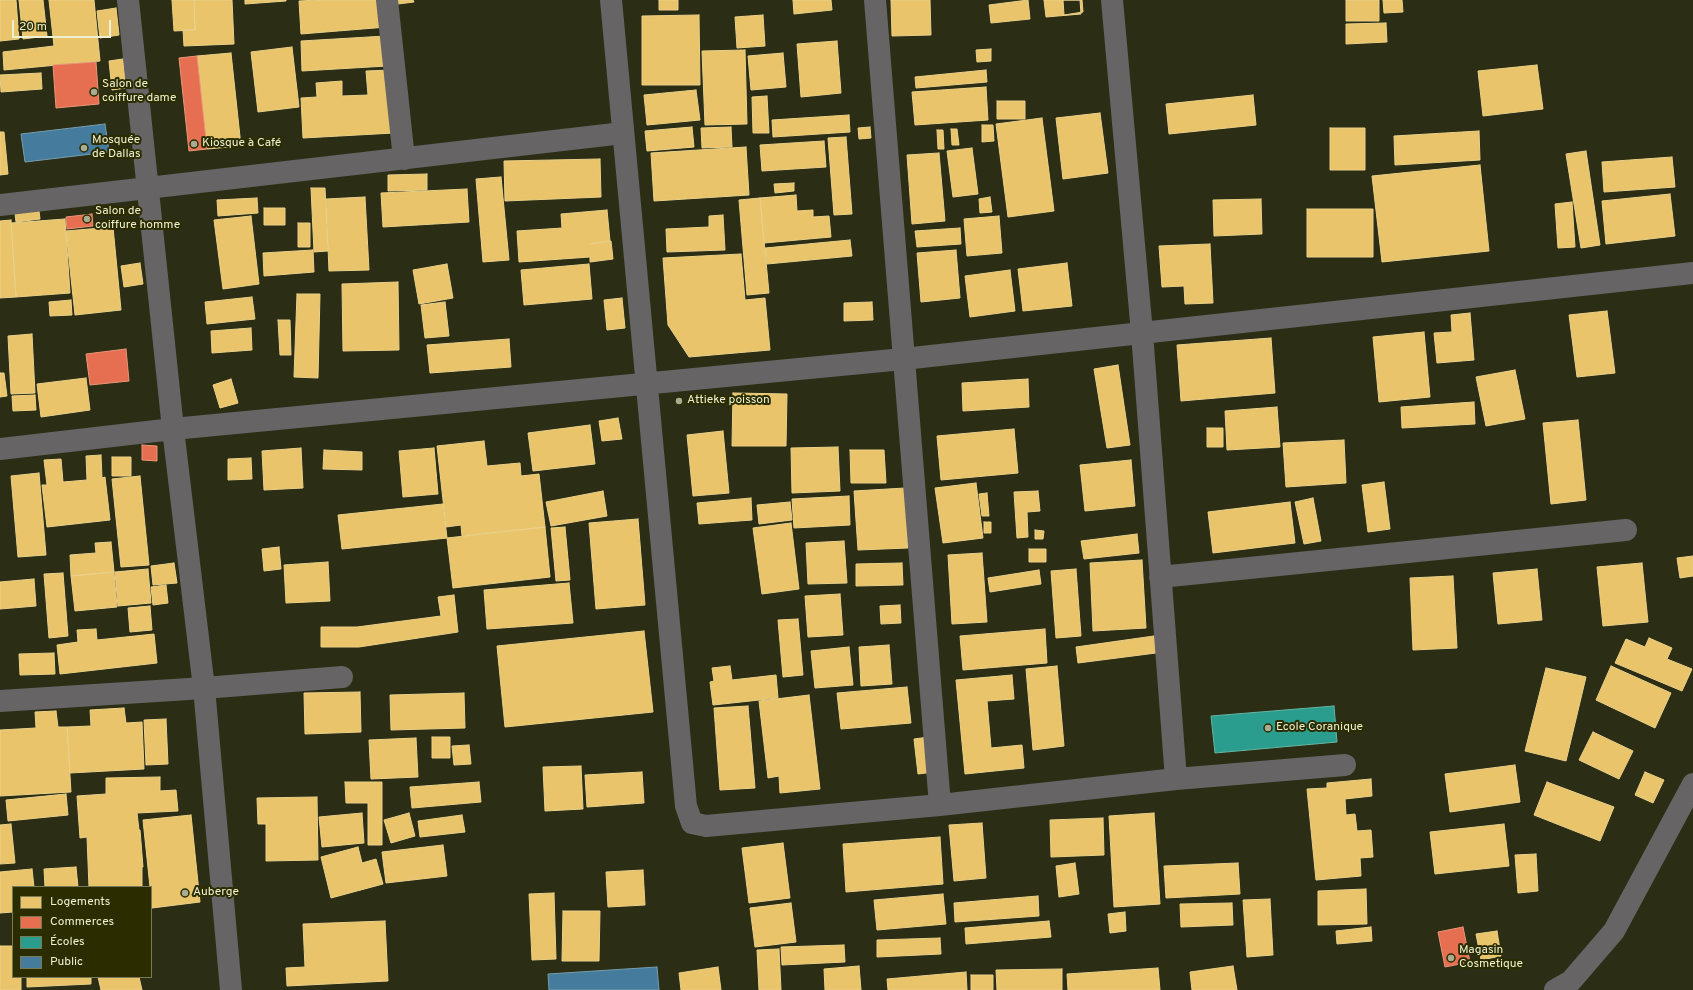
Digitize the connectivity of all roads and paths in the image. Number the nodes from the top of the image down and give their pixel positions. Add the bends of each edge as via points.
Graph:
1 (128, 0) edge
2 (387, 0) edge
3 (611, 0) edge
4 (875, 0) edge
5 (1112, 0) edge
6 (623, 133) junction
7 (404, 159) junction
8 (148, 188) junction
9 (0, 205) edge
10 (1693, 273) edge
11 (1142, 333) junction
12 (903, 359) junction
13 (646, 383) junction
14 (173, 429) junction
15 (0, 449) edge
16 (1626, 530) dead end
17 (1160, 577) junction
18 (342, 677) dead end
19 (204, 688) junction
20 (0, 701) edge
21 (1345, 765) dead end
22 (1176, 779) junction
23 (1693, 784) edge
24 (940, 805) junction
25 (231, 990) edge
26 (1555, 990) edge

1 - 8 street
2 - 7 street
3 - 6 street
4 - 12 street
5 - 11 street
6 - 7 street
6 - 13 street
7 - 8 street
8 - 9 street
8 - 14 street
10 - 11 street
11 - 12 street
11 - 17 street
12 - 13 street
12 - 24 street
13 - 14 street
13 - 24 street via 686,806 692,823 706,826
14 - 15 street
14 - 19 street
16 - 17 street
17 - 22 street
18 - 19 street
19 - 20 street
19 - 25 street
21 - 22 street
22 - 24 street
23 - 26 street via 1614,931 1571,982

